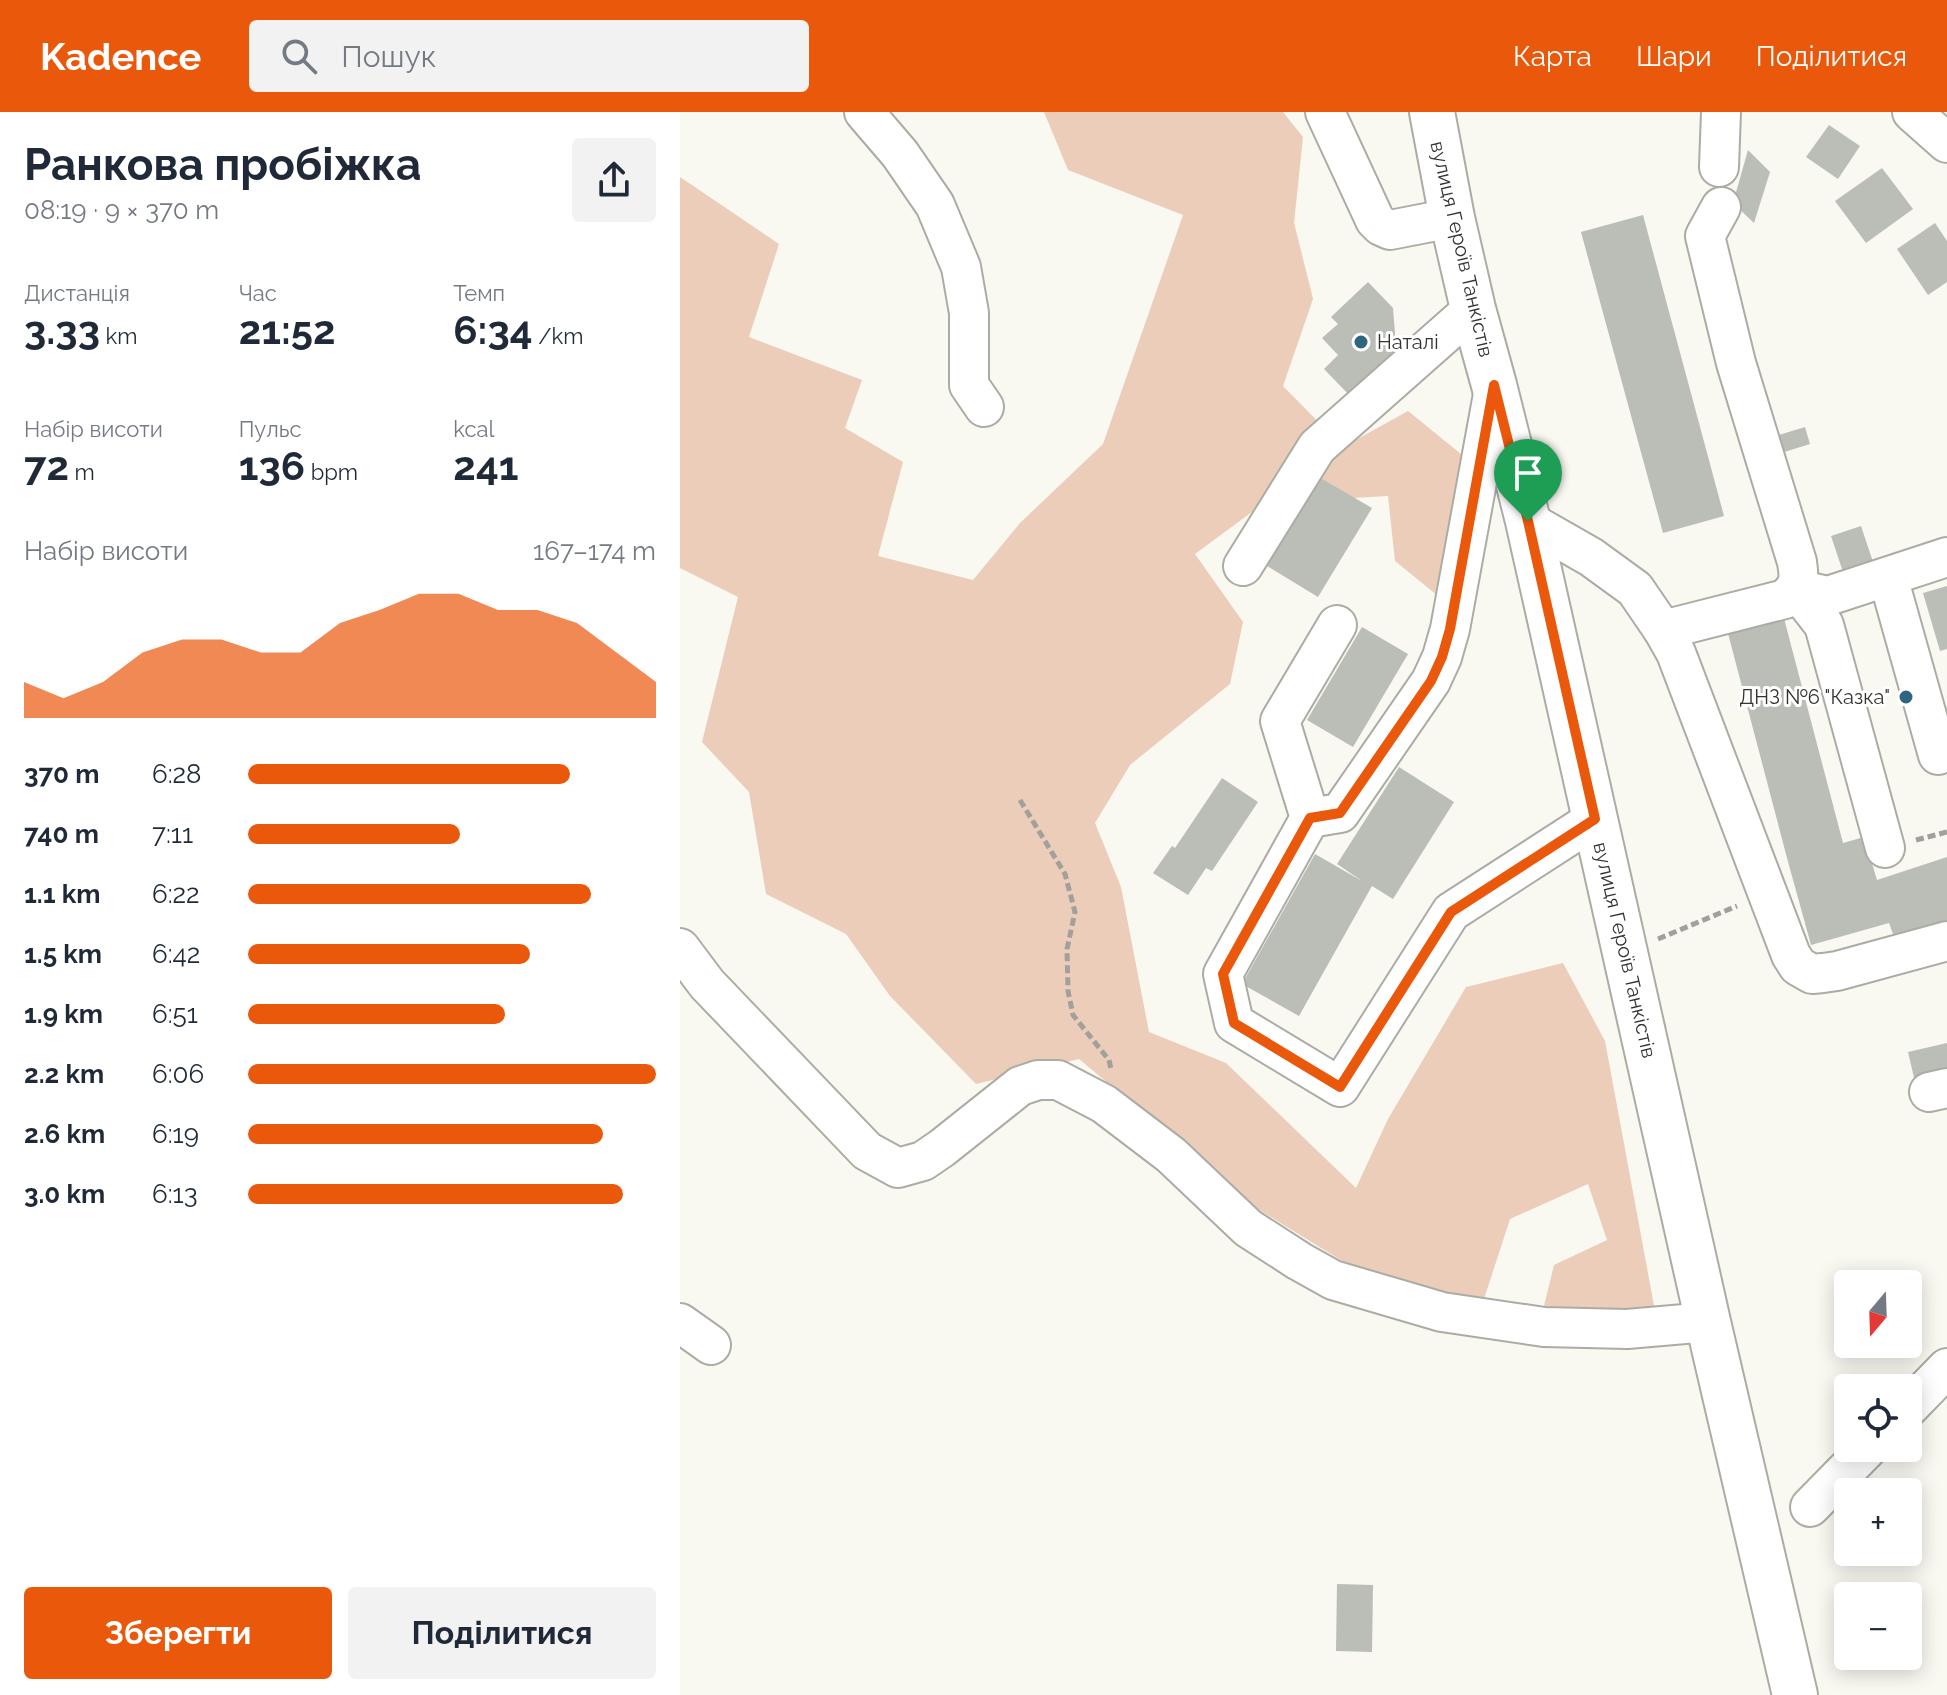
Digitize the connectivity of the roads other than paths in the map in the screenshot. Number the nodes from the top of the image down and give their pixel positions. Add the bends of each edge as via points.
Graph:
1 (864, 112) edge
2 (1325, 112) edge
3 (1432, 112) edge
4 (1721, 112) edge
5 (1912, 112) edge
6 (1947, 143) edge
7 (1719, 167) dead end
8 (1721, 207) dead end
9 (1452, 218) junction
10 (1473, 309) junction
11 (1494, 385) junction
12 (984, 407) dead end
13 (1528, 521) junction
14 (1947, 557) edge
15 (1243, 566) dead end
16 (1888, 577) junction
17 (1796, 589) junction
18 (1337, 625) dead end
19 (1663, 630) junction
20 (1938, 755) dead end
21 (1310, 818) junction
22 (1595, 819) junction
23 (1885, 848) dead end
24 (1947, 941) edge
25 (680, 948) edge
26 (1708, 1322) junction
27 (680, 1323) edge
28 (711, 1345) dead end
29 (1947, 1368) edge
30 (1922, 1394) edge
31 (1854, 1462) edge
32 (1810, 1507) dead end
33 (1795, 1695) edge

1 - 12 street via 935,205 961,267 969,313 969,385
2 - 9 street via 1381,226 1390,230
3 - 9 main road, вулиця Героїв Танкістів
4 - 7 street
5 - 6 street
8 - 17 street via 1705,236 1736,363 1797,562
9 - 10 main road, вулиця Героїв Танкістів
10 - 11 main road, вулиця Героїв Танкістів
10 - 15 street via 1317,447
11 - 13 main road, вулиця Героїв Танкістів
11 - 21 street via 1442,657 1340,813
13 - 19 street via 1635,589
13 - 22 main road, вулиця Героїв Танкістів
14 - 16 street
16 - 17 street via 1828,596
16 - 20 street
17 - 19 street via 1785,599
17 - 23 street via 1824,625
18 - 21 street via 1280,721
19 - 24 street via 1798,966 1812,974 1837,971
21 - 22 street via 1223,974 1234,1023 1340,1087 1451,912
22 - 26 main road, вулиця Героїв Танкістів
25 - 26 street via 707,984 867,1151 898,1168 923,1161 1020,1086 1058,1080 1104,1104 1171,1155 1248,1228 1333,1280 1442,1312 1544,1327 1627,1329
26 - 33 main road, вулиця Героїв Танкістів
27 - 28 street
29 - 30 street
31 - 32 street

